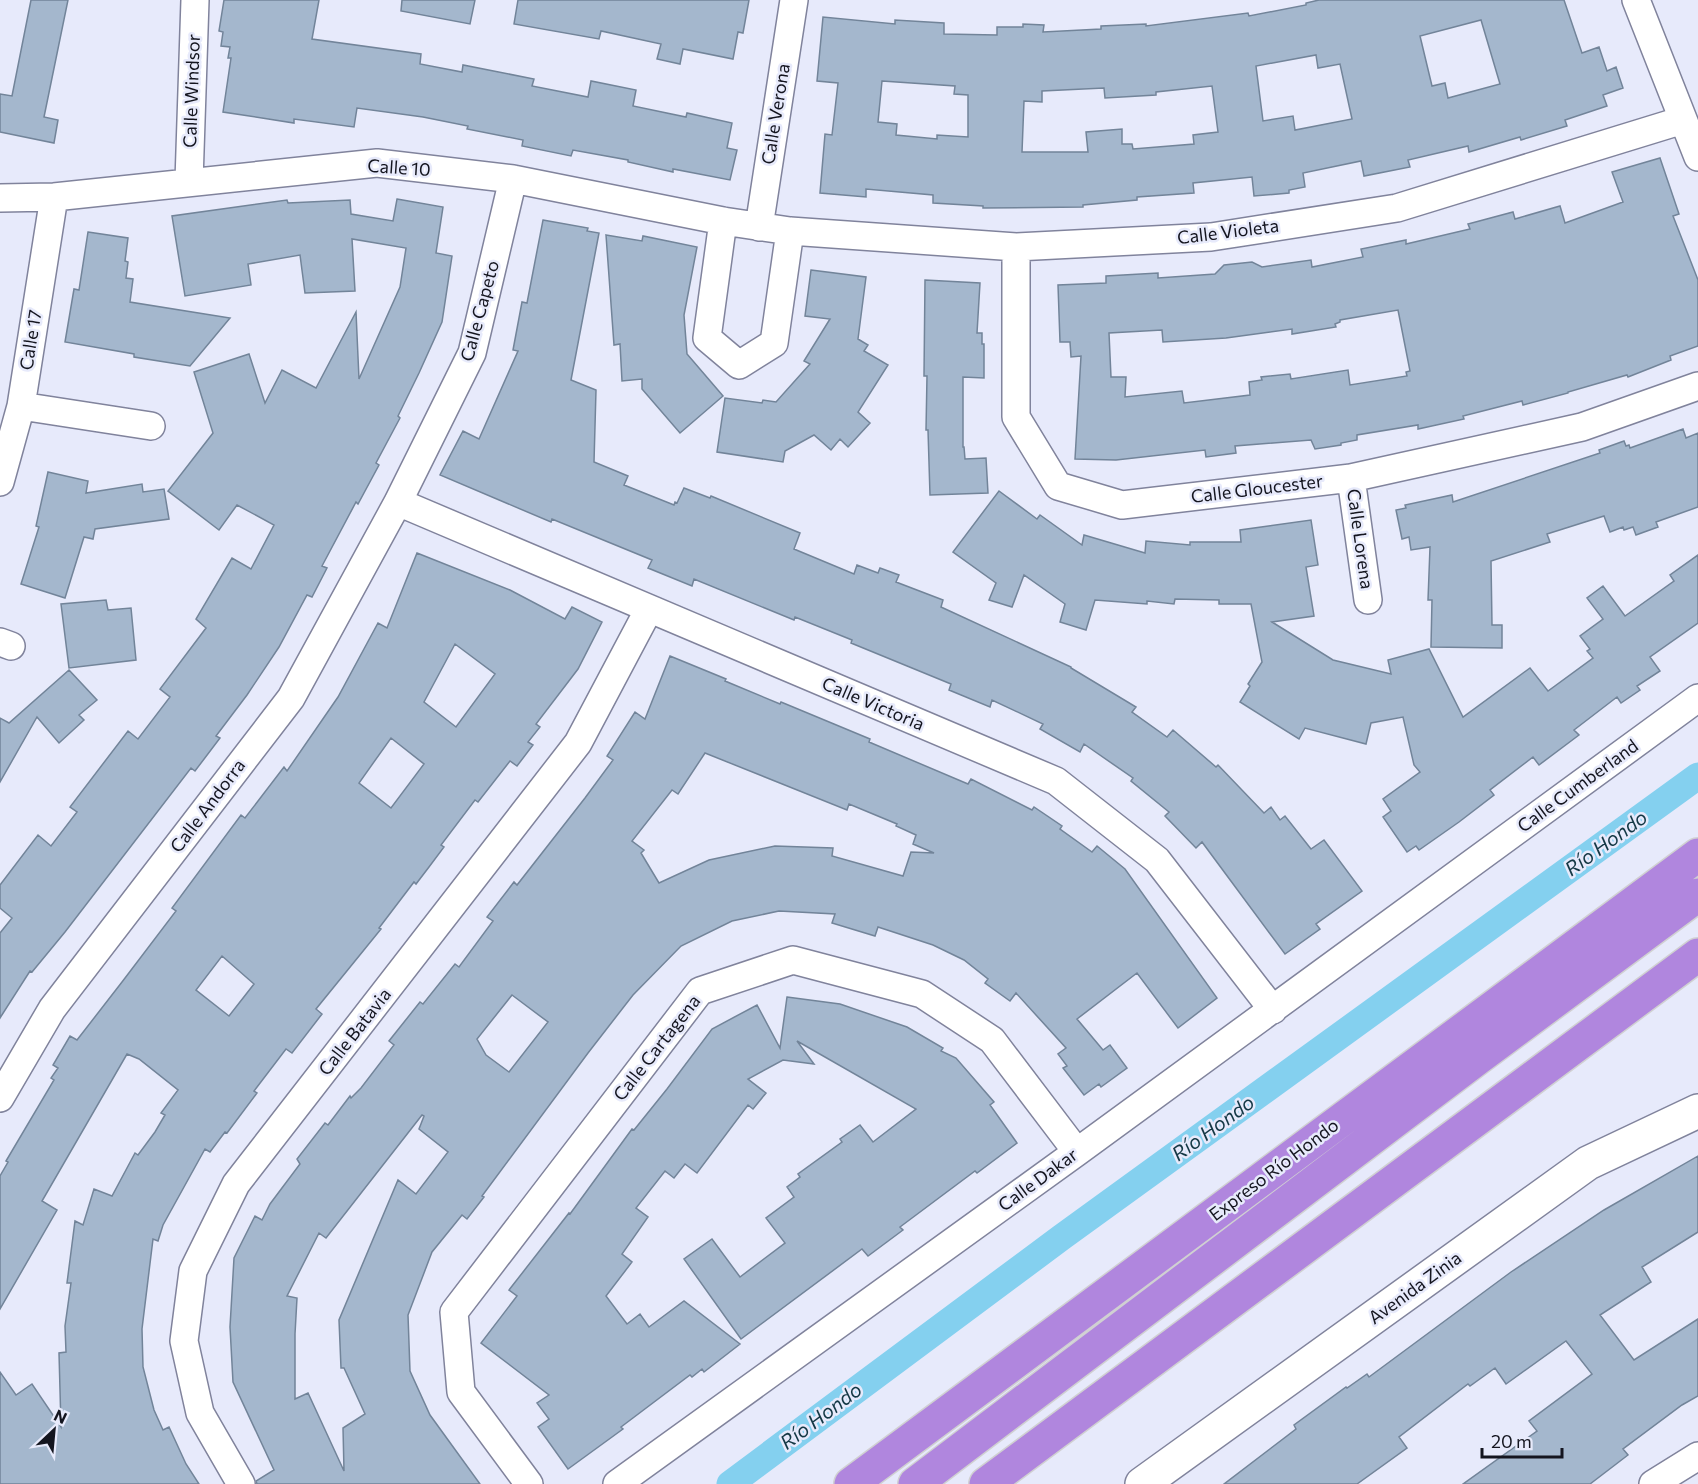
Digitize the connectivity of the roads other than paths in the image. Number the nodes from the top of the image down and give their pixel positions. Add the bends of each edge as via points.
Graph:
1 (195, 0) edge
2 (794, 0) edge
3 (1636, 0) edge
4 (1683, 120) junction
5 (1698, 157) edge
6 (513, 178) junction
7 (189, 181) junction
8 (54, 197) junction
9 (0, 198) edge
10 (723, 221) junction
11 (759, 227) junction
12 (790, 231) junction
13 (1016, 247) junction
14 (1698, 386) edge
15 (21, 406) junction
16 (151, 426) dead end
17 (1351, 478) junction
18 (0, 482) edge
19 (398, 502) junction
20 (1368, 600) dead end
21 (649, 609) junction
22 (1698, 699) edge
23 (1698, 855) edge
24 (1458, 874) joint
25 (1698, 895) edge
26 (1698, 920) edge
27 (1698, 955) edge
28 (1273, 1010) junction
29 (0, 1098) edge
30 (1698, 1111) edge
31 (1077, 1152) junction
32 (1698, 1455) edge
33 (241, 1484) edge
34 (529, 1484) edge
35 (617, 1484) edge
36 (851, 1484) edge
37 (915, 1484) edge
38 (949, 1484) edge
39 (986, 1484) edge
40 (1142, 1484) edge
41 (1653, 1484) edge

1 - 7 street, Calle Windsor
2 - 11 street, Calle Verona
3 - 4 street
4 - 5 street
4 - 13 street, Calle Violeta via 1397,208 1211,237
6 - 7 street, Calle 10 via 377,163
6 - 10 street, Calle 10
6 - 19 street, Calle Capeto via 472,353
7 - 8 street, Calle 10
8 - 9 street, Calle 10
8 - 15 street, Calle 17
10 - 11 street, Calle 10
10 - 12 street via 707,338 739,365 774,343
11 - 12 street, Calle Violeta
12 - 13 street, Calle Violeta
13 - 17 street, Calle Gloucester via 1016,417 1058,486 1122,505
14 - 17 street, Calle Gloucester via 1582,427
15 - 16 street
15 - 18 street, Calle 17
17 - 20 street, Calle Lorena
19 - 21 street, Calle Victoria
19 - 29 street, Calle Andorra via 291,698 52,1009
21 - 28 street, Calle Victoria via 1056,781 1157,860
21 - 33 street, Calle Batavia via 578,742 236,1184 193,1271 184,1341 200,1413
22 - 24 street, Calle Cumberland
23 - 36 highway, Expreso Río Hondo
24 - 28 street, Calle Dakar
25 - 37 highway
26 - 38 highway
27 - 39 highway
28 - 31 street, Calle Dakar
30 - 40 street, Avenida Zinia via 1588,1163
31 - 34 street, Calle Cartagena via 993,1040 922,994 793,960 700,991 454,1312 461,1392
31 - 35 street, Calle Dakar
32 - 41 street

